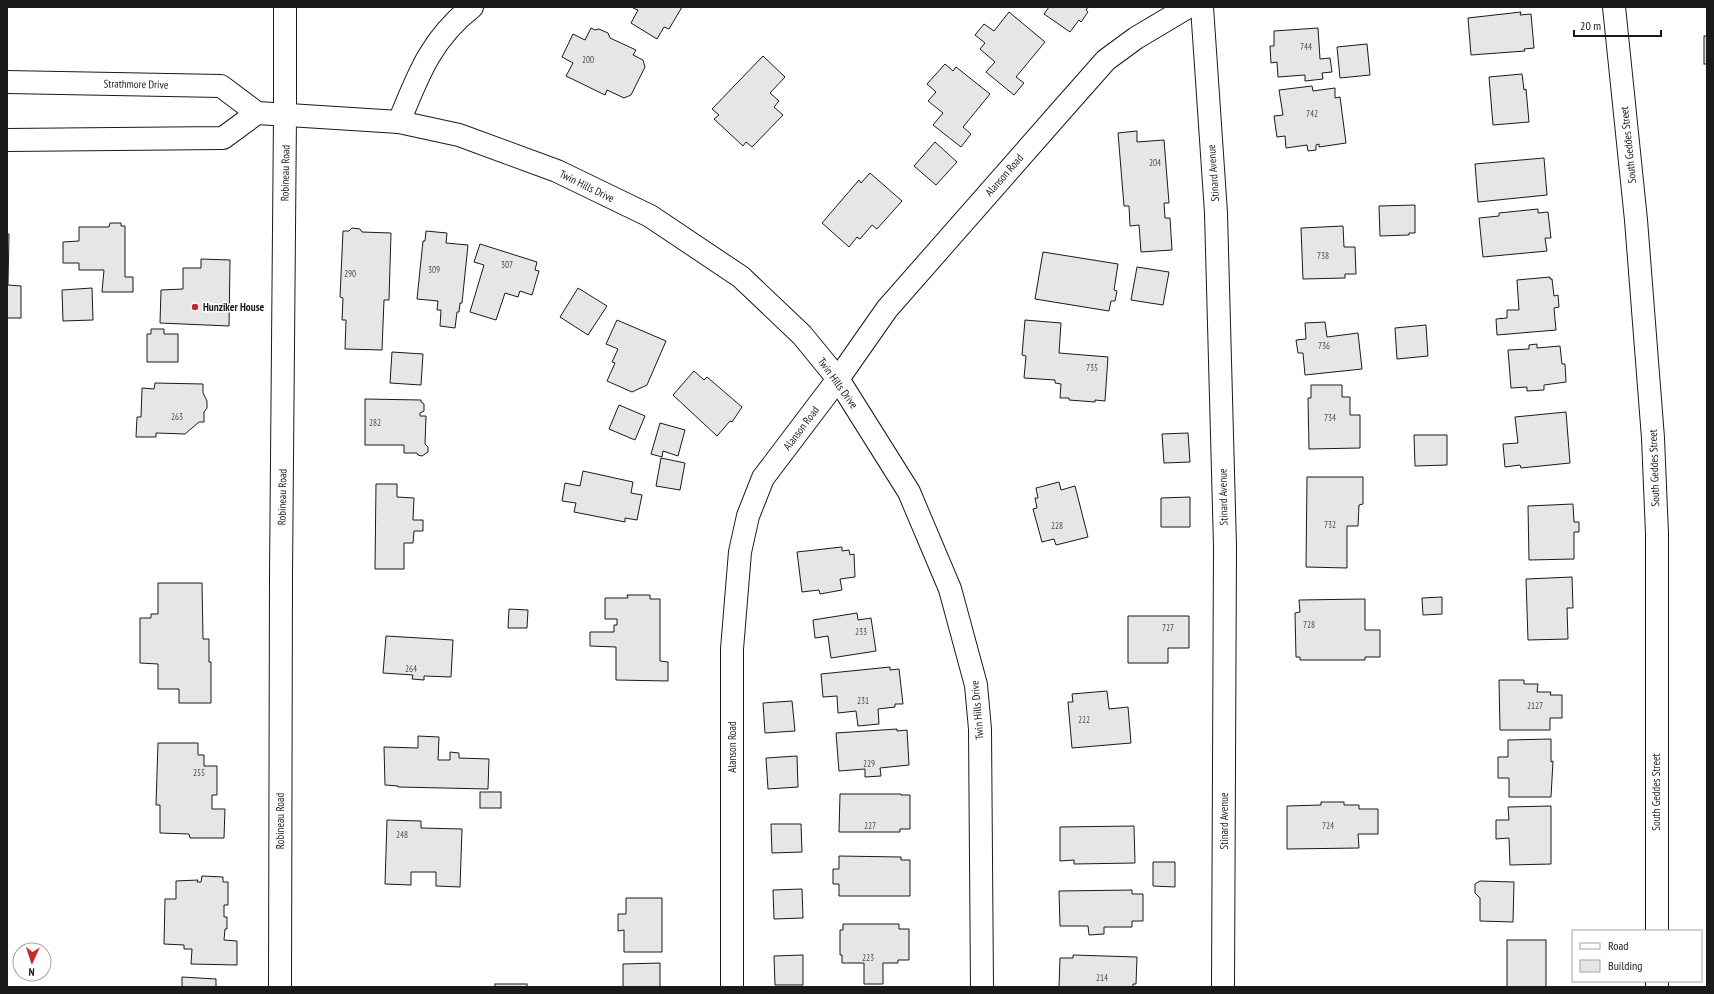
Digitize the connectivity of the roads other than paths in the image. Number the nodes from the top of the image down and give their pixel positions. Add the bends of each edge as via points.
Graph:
1 (285, 7) edge
2 (472, 7) edge
3 (1188, 7) edge
4 (1202, 7) edge
5 (1614, 7) edge
6 (7, 82) edge
7 (256, 113) junction
8 (285, 115) junction
9 (399, 122) junction
10 (7, 140) edge
11 (838, 379) junction
12 (1657, 930) edge
13 (280, 987) edge
14 (732, 987) edge
15 (982, 987) edge
16 (1224, 987) edge

1 - 8 street, Robineau Road
2 - 9 street via 457,19 434,46 419,72
3 - 11 street, Alanson Road via 1136,38 1106,60 887,309
4 - 16 street, Stinard Avenue via 1216,213 1225,546
5 - 12 street, South Geddes Street via 1636,220 1653,438 1657,534
6 - 7 street, Strathmore Drive via 221,86
7 - 8 street
7 - 10 street via 223,138
8 - 9 street, Twin Hills Drive
8 - 13 street, Robineau Road
9 - 11 street, Twin Hills Drive via 460,135 549,168 650,216 741,277 802,335
11 - 14 street, Alanson Road via 763,478 748,516 740,552 732,649
11 - 15 street, Twin Hills Drive via 909,492 950,589 976,685 980,729

